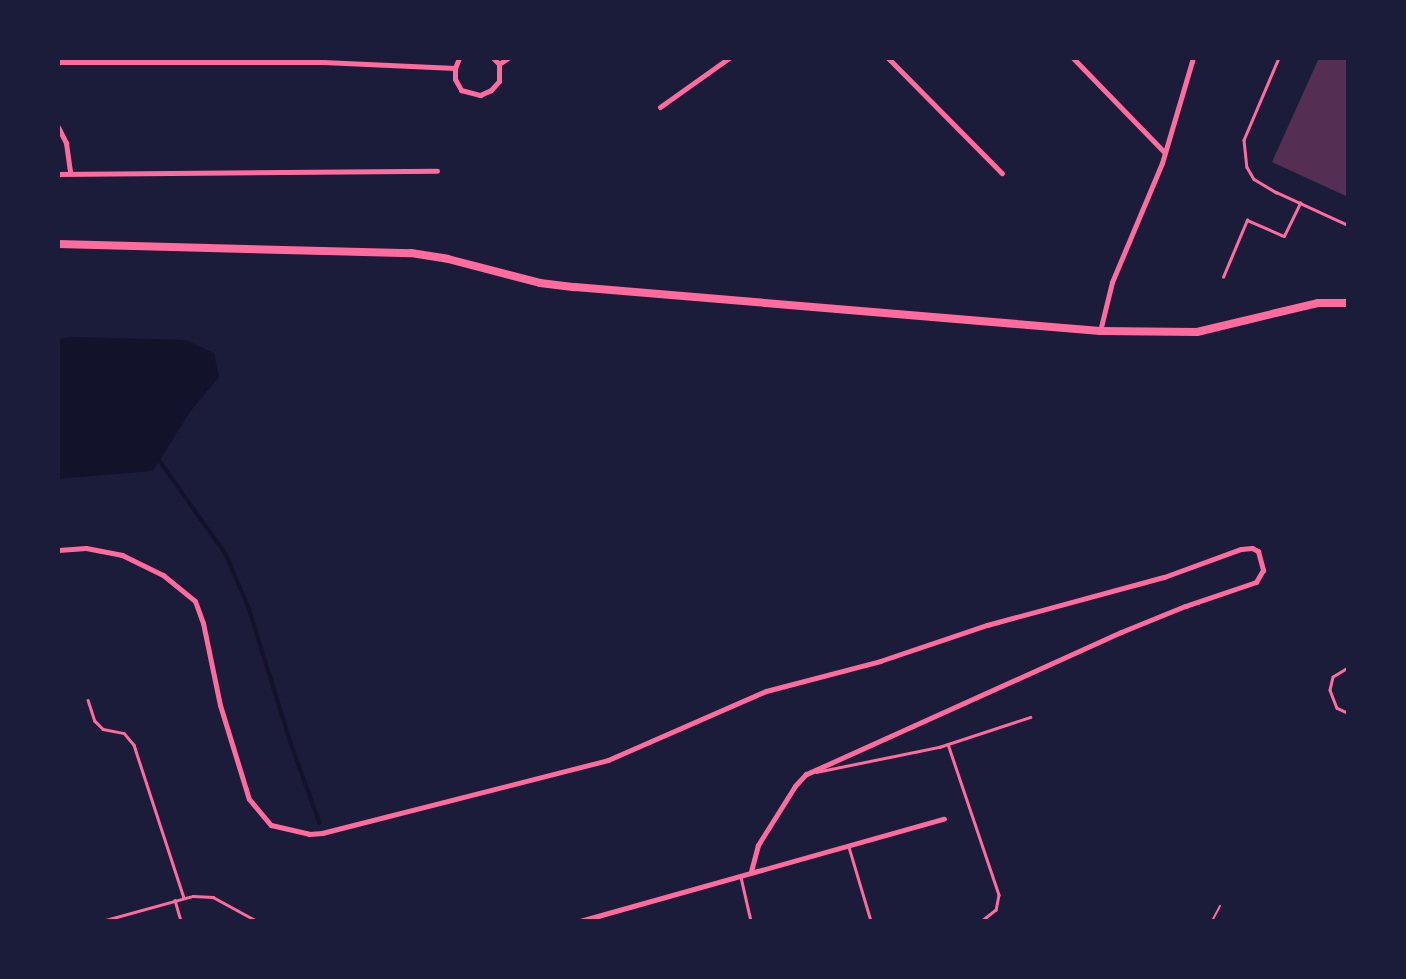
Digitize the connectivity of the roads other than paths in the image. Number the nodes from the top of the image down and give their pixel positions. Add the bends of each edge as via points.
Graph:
1 (459, 58) edge
2 (493, 58) edge
3 (508, 58) edge
4 (729, 58) edge
5 (888, 58) edge
6 (1073, 58) edge
7 (1193, 58) edge
8 (1279, 58) edge
9 (323, 60) edge
10 (58, 62) edge
11 (499, 64) junction
12 (454, 68) junction
13 (660, 107) dead end
14 (58, 127) edge
15 (1165, 153) junction
16 (437, 171) dead end
17 (70, 173) junction
18 (1002, 173) dead end
19 (58, 174) edge
20 (1300, 203) junction
21 (1348, 225) edge
22 (58, 243) edge
23 (1223, 276) dead end
24 (1348, 303) edge
25 (1100, 331) junction
26 (58, 550) edge
27 (1347, 667) edge
28 (88, 700) dead end
29 (1348, 713) edge
30 (1030, 717) dead end
31 (948, 744) junction
32 (806, 774) junction
33 (944, 819) dead end
34 (848, 846) junction
35 (751, 872) junction
36 (740, 875) junction
37 (184, 898) junction
38 (175, 900) junction
39 (102, 921) edge
40 (181, 921) edge
41 (257, 921) edge
42 (580, 921) edge
43 (751, 921) edge
44 (871, 921) edge
45 (982, 921) edge

1 - 12 street
2 - 11 street
3 - 11 street
4 - 13 street
5 - 18 street
6 - 15 street
7 - 15 street
8 - 20 lane via 1248,128 1243,156 1254,178
9 - 10 street
9 - 12 street
11 - 12 street via 499,81 480,95 461,90
14 - 17 street via 66,143
15 - 25 street via 1119,260
16 - 17 street
17 - 19 street
20 - 21 lane
20 - 23 lane via 1284,236 1247,220
22 - 25 main road via 411,253 575,287
24 - 25 main road via 1318,303 1197,332
26 - 32 street via 86,548 122,555 163,575 195,601 248,799 271,825 309,834 608,760 766,691 1164,577 1241,549 1258,551 1263,570 1256,582 1121,632
27 - 29 lane via 1334,677 1330,690 1338,708
28 - 37 lane via 95,720 103,729 124,733 141,761
30 - 31 lane
31 - 32 lane
31 - 45 lane via 999,895 996,910
32 - 35 street via 758,845
33 - 34 street
34 - 35 street
34 - 44 lane
35 - 36 street
36 - 42 street
36 - 43 lane
37 - 38 lane
37 - 41 lane via 213,897
38 - 39 lane
38 - 40 lane

